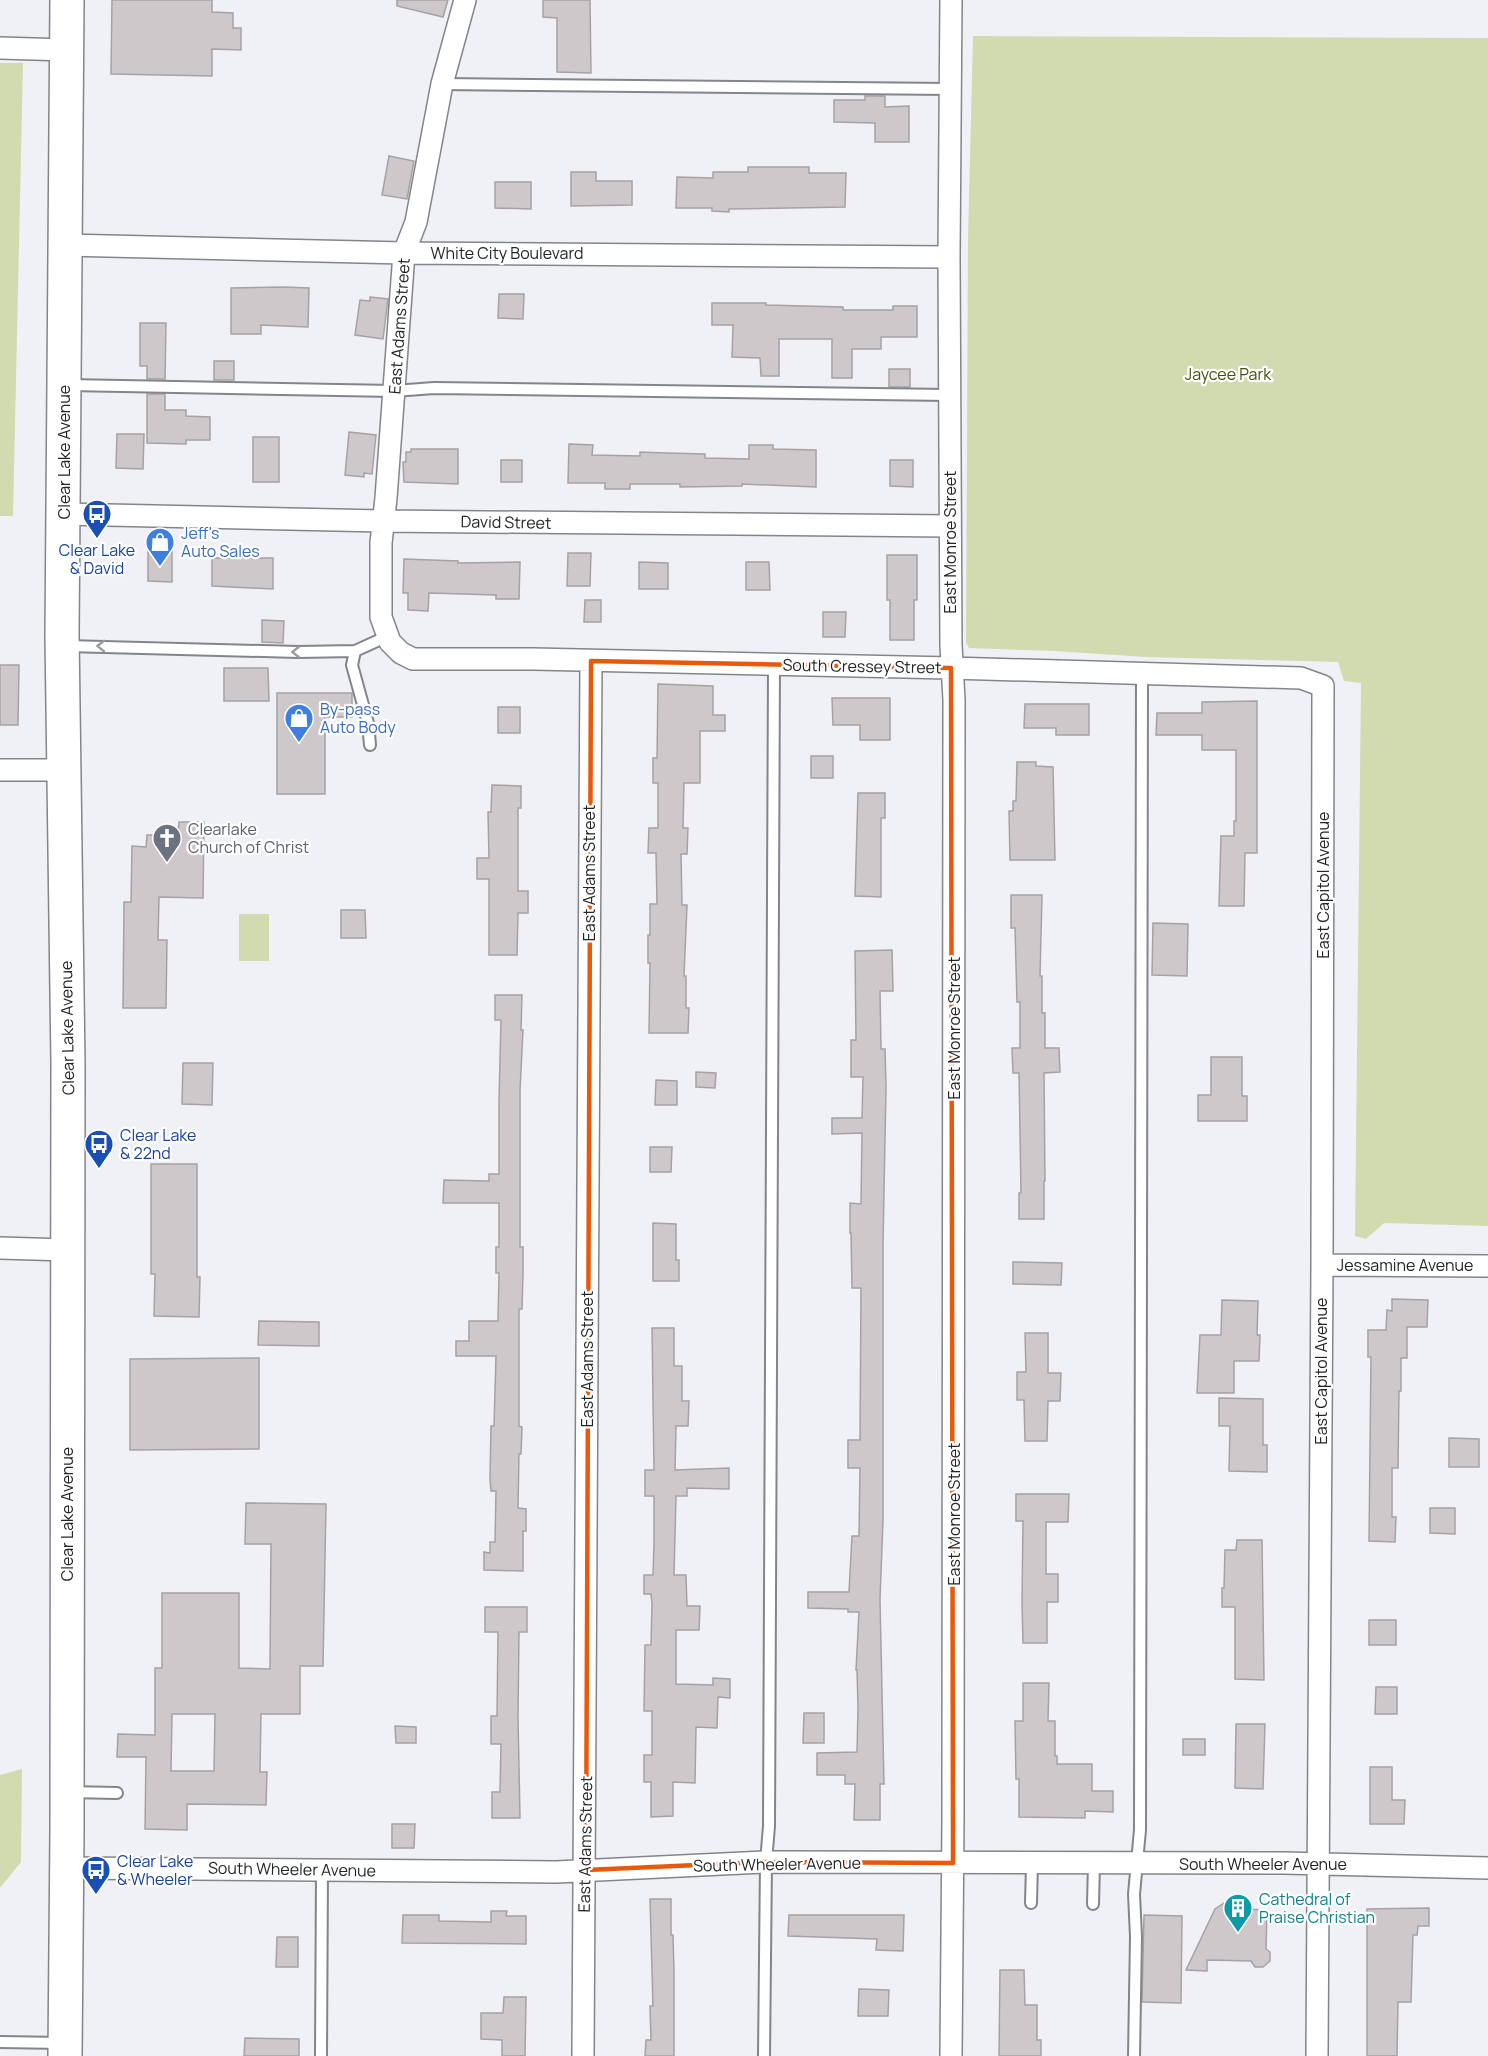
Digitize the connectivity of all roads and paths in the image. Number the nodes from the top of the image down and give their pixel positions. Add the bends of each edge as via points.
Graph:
1 (67, 0) edge
2 (465, 0) edge
3 (951, 0) edge
4 (0, 48) edge
5 (67, 50) junction
6 (442, 84) junction
7 (951, 89) junction
8 (65, 245) junction
9 (404, 253) junction
10 (949, 257) junction
11 (64, 384) junction
12 (394, 391) junction
13 (949, 395) junction
14 (63, 514) junction
15 (382, 521) junction
16 (950, 526) junction
17 (388, 636) junction
18 (63, 646) junction
19 (355, 651) junction
20 (400, 653) joint
21 (591, 661) junction
22 (774, 665) junction
23 (951, 668) junction
24 (1142, 675) junction
25 (1323, 686) joint
26 (370, 745) dead end
27 (0, 770) edge
28 (64, 770) junction
29 (0, 1248) edge
30 (67, 1250) junction
31 (1322, 1265) junction
32 (1488, 1266) edge
33 (67, 1792) junction
34 (117, 1793) dead end
35 (766, 1862) junction
36 (953, 1863) junction
37 (1032, 1864) junction
38 (1094, 1864) junction
39 (1137, 1864) junction
40 (1318, 1864) junction
41 (67, 1868) junction
42 (1488, 1868) edge
43 (322, 1870) junction
44 (586, 1870) junction
45 (1031, 1903) dead end
46 (1093, 1904) dead end
47 (0, 2042) edge
48 (65, 2050) edge
49 (321, 2056) edge
50 (583, 2056) edge
51 (764, 2056) edge
52 (951, 2056) edge
53 (1134, 2056) edge
54 (1317, 2056) edge

1 - 5 main road, Clear Lake Avenue
2 - 6 street, East Adams Street
3 - 7 street, East Monroe Street
4 - 5 street
5 - 8 main road, Clear Lake Avenue
6 - 7 lane
6 - 9 street, East Adams Street via 416,222
7 - 10 street, East Monroe Street
8 - 9 street, White City Boulevard
8 - 11 main road, Clear Lake Avenue
9 - 10 street, White City Boulevard
9 - 12 street, East Adams Street
10 - 13 street, East Monroe Street
11 - 12 lane
11 - 14 main road, Clear Lake Avenue
12 - 13 lane via 434,388
12 - 15 street, East Adams Street
13 - 16 street, East Monroe Street
14 - 15 street, David Street
14 - 18 main road, Clear Lake Avenue
15 - 16 street, David Street
15 - 17 street, East Adams Street via 381,617
16 - 23 street, East Monroe Street
17 - 19 lane
17 - 20 street, East Adams Street
19 -> 18 lane
18 - 28 main road, Clear Lake Avenue
19 - 26 lane via 352,665
20 - 21 street, South Cressey Street via 413,659 435,660
21 - 22 street, South Cressey Street
21 - 44 street, East Adams Street
22 - 23 street, South Cressey Street
22 - 35 lane
23 - 24 street, South Cressey Street
23 - 36 street, East Monroe Street
24 - 25 street, South Cressey Street via 1301,678
24 - 39 lane
25 - 31 street, East Capitol Avenue
27 - 28 street
28 - 30 main road, Clear Lake Avenue
29 - 30 street
30 - 33 main road, Clear Lake Avenue
31 - 32 street, Jessamine Avenue
31 - 40 street, East Capitol Avenue
33 - 34 lane
33 - 41 main road, Clear Lake Avenue
35 - 36 street, South Wheeler Avenue
35 - 44 street, South Wheeler Avenue
35 - 51 lane
36 - 37 street, South Wheeler Avenue
36 - 52 street, East Monroe Street
37 - 38 street, South Wheeler Avenue
37 - 45 lane
38 - 39 street, South Wheeler Avenue
38 - 46 lane
39 - 40 street, South Wheeler Avenue
39 - 53 lane
40 - 42 street, South Wheeler Avenue
40 - 54 street, East Capitol Avenue
41 - 43 street, South Wheeler Avenue
41 - 48 main road, Clear Lake Avenue
43 - 44 street, South Wheeler Avenue
43 - 49 lane
44 - 50 street, East Adams Street
47 - 48 lane

